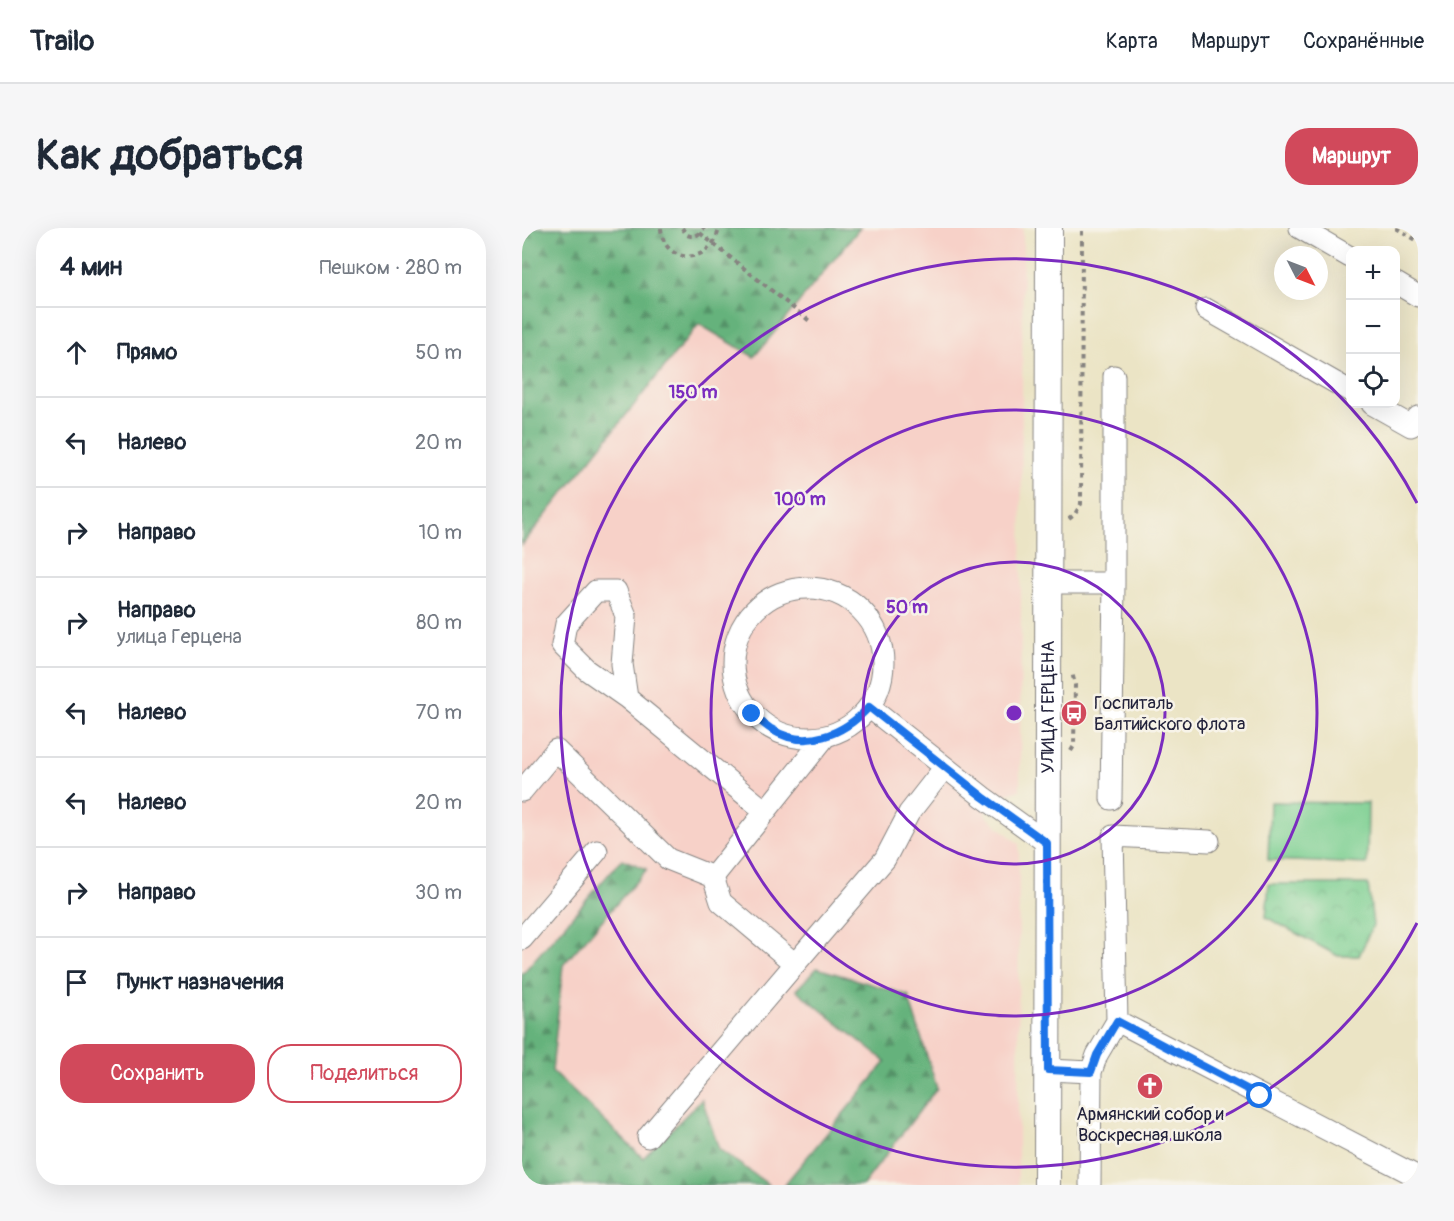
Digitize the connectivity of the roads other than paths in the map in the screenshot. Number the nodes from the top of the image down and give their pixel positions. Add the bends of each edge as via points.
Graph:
1 (1049, 228) edge
2 (1300, 228) edge
3 (1346, 255) edge
4 (1400, 286) edge
5 (1418, 296) edge
6 (1206, 309) dead end
7 (1114, 376) dead end
8 (1346, 389) edge
9 (1379, 408) edge
10 (1418, 417) edge
11 (1048, 583) junction
12 (1114, 583) junction
13 (627, 698) junction
14 (869, 707) junction
15 (825, 737) junction
16 (945, 767) junction
17 (522, 791) edge
18 (1111, 799) dead end
19 (765, 811) junction
20 (1209, 841) dead end
21 (1047, 843) junction
22 (597, 851) dead end
23 (713, 877) junction
24 (522, 939) edge
25 (795, 964) junction
26 (1117, 1021) junction
27 (1048, 1070) junction
28 (1091, 1072) junction
29 (648, 1137) dead end
30 (1418, 1177) edge
31 (1047, 1185) edge
32 (1090, 1185) edge

1 - 11 main road, УЛИЦА ГЕРЦЕНА
2 - 3 lane
4 - 5 lane
6 - 8 lane
7 - 12 lane
9 - 10 lane via 1411,426
11 - 12 lane
11 - 21 main road, УЛИЦА ГЕРЦЕНА
12 - 18 lane
13 - 13 lane via 622,664 626,616 616,591 596,591 566,624 562,645 587,670
13 - 19 lane
14 - 15 lane via 842,731
14 - 15 lane via 881,683 884,657 878,632 863,610 842,594 816,587 790,589 766,599 747,617 735,641 732,667 738,693 752,714 773,730 798,738
14 - 16 lane
15 - 19 lane
16 - 21 lane
16 - 25 lane via 909,813 885,859
17 - 23 lane via 556,750 668,859
19 - 23 lane
20 - 26 lane via 1113,836
21 - 27 main road, УЛИЦА ГЕРЦЕНА
22 - 24 lane
23 - 25 lane via 721,902
25 - 29 lane
26 - 28 lane
26 - 30 lane
27 - 28 lane
27 - 31 main road, УЛИЦА ГЕРЦЕНА
28 - 32 lane

